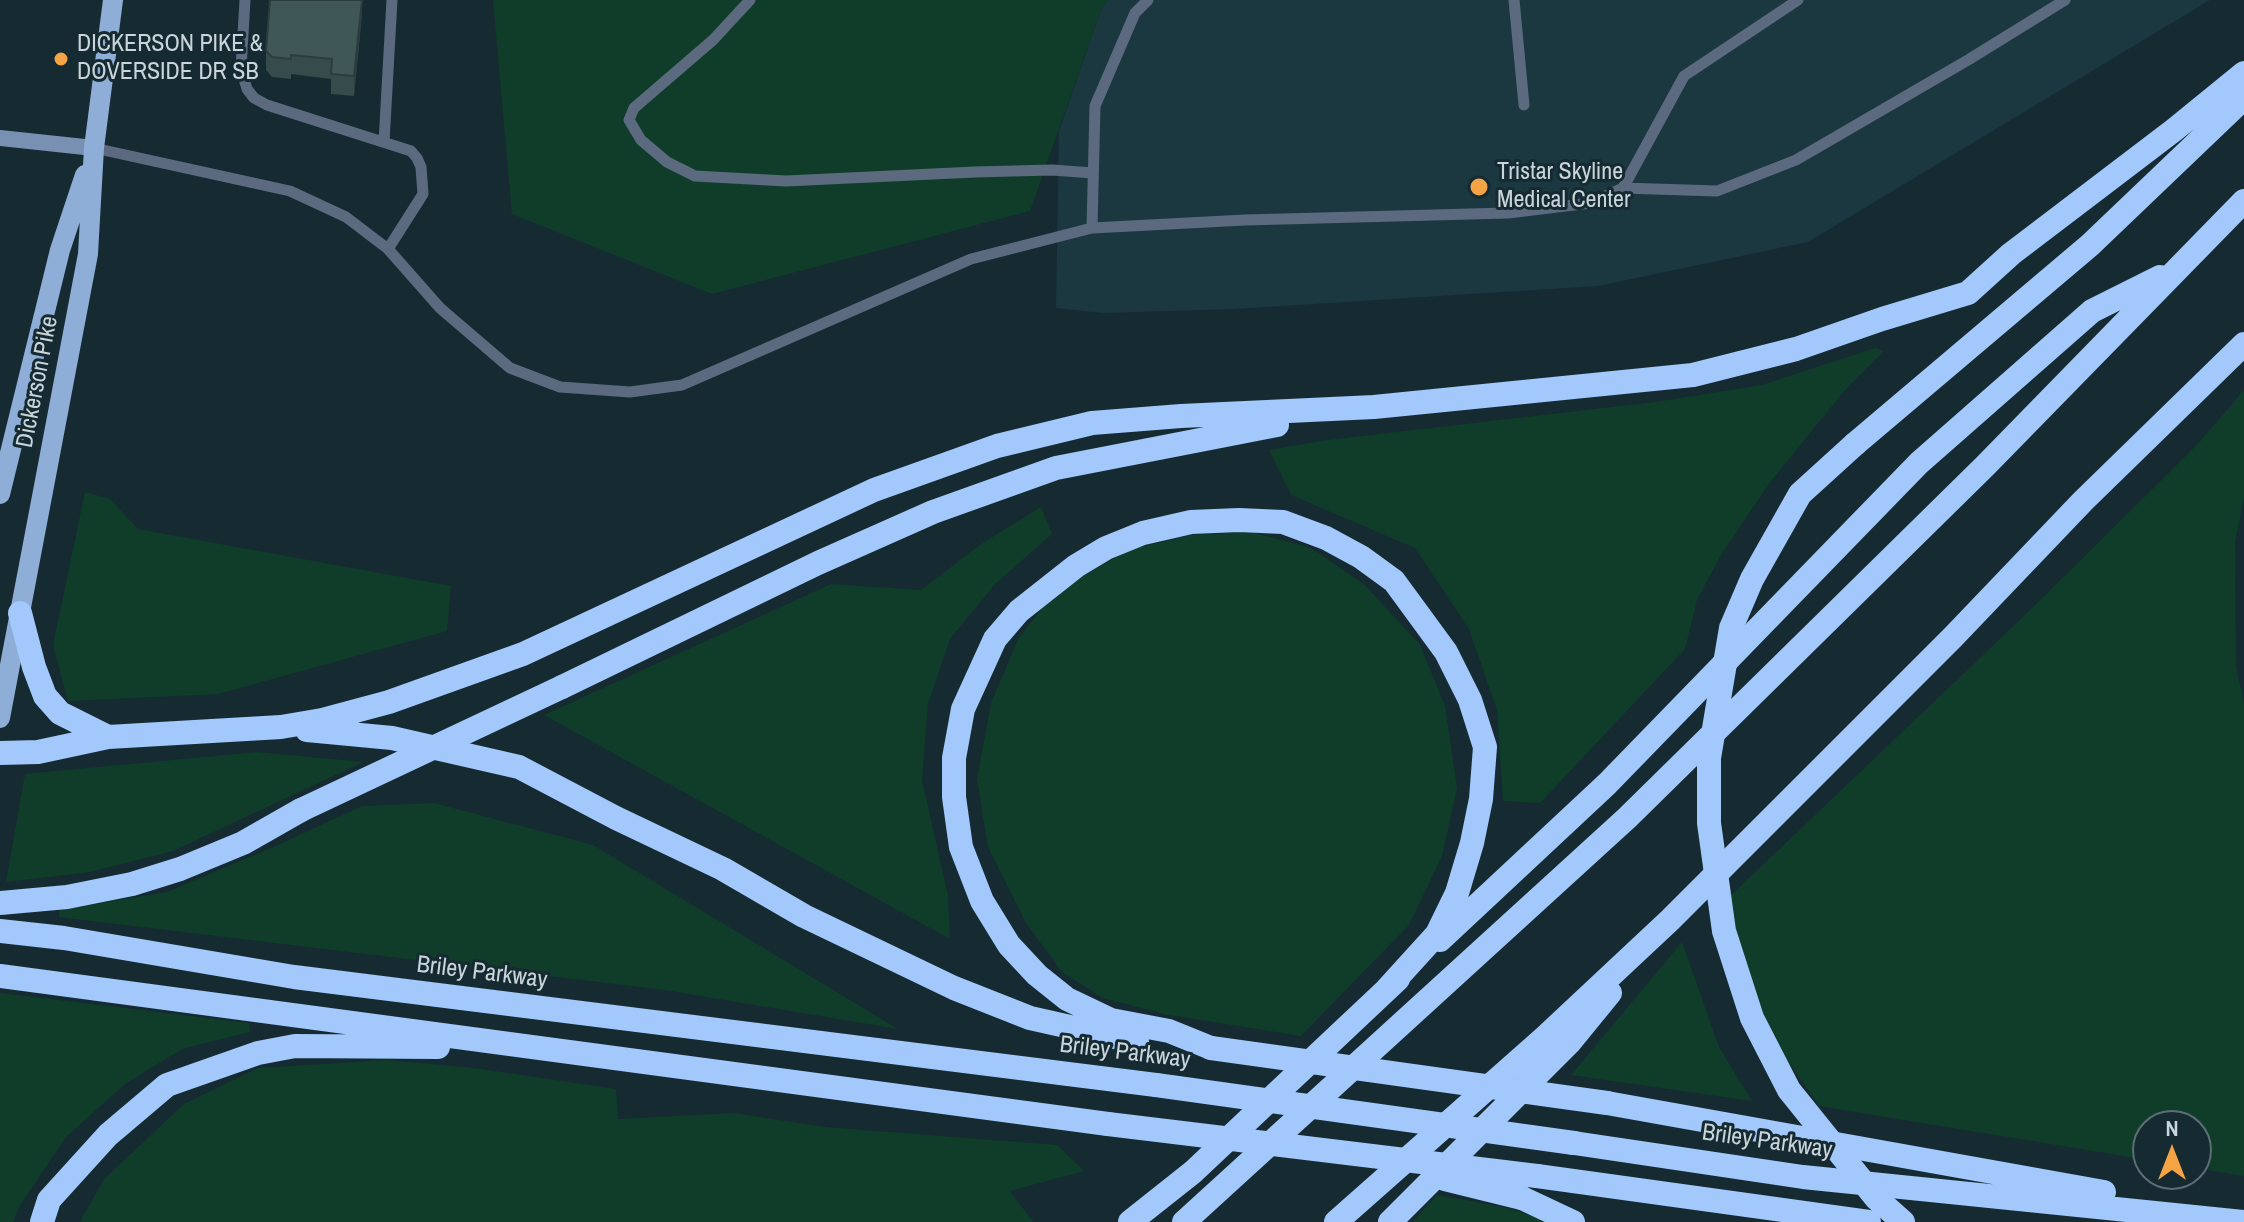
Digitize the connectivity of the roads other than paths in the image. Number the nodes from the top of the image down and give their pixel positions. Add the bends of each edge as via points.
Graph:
1 (113, 0) edge
2 (245, 0) edge
3 (392, 0) edge
4 (750, 0) edge
5 (1148, 0) edge
6 (1514, 0) edge
7 (2065, 0) edge
8 (1790, 2) edge
9 (2244, 73) edge
10 (2244, 98) edge
11 (1524, 105) dead end
12 (0, 138) edge
13 (384, 142) junction
14 (94, 148) junction
15 (1093, 173) junction
16 (1623, 188) junction
17 (2244, 201) edge
18 (1092, 228) junction
19 (388, 249) junction
20 (2177, 269) junction
21 (2244, 344) edge
22 (1374, 407) junction
23 (0, 494) edge
24 (20, 613) junction
25 (0, 718) edge
26 (281, 727) junction
27 (108, 737) junction
28 (0, 753) edge
29 (0, 903) edge
30 (1670, 920) junction
31 (0, 931) edge
32 (0, 976) edge
33 (1387, 989) junction
34 (1211, 1048) junction
35 (555, 1049) junction
36 (1350, 1155) junction
37 (2237, 1221) edge
38 (42, 1222) edge
39 (1130, 1222) edge
40 (1184, 1222) edge
41 (1336, 1222) edge
42 (1388, 1222) edge
43 (1573, 1222) edge
44 (1869, 1222) edge
45 (1903, 1222) edge

1 - 14 main road, Dickerson Pike
2 - 13 lane via 241,69 254,98
3 - 13 lane
4 - 15 lane via 713,40 634,108 629,120 641,140 667,162 695,176 786,181 1052,170
5 - 15 lane via 1135,13 1095,106
6 - 11 lane
7 - 16 lane via 1796,160 1717,191
8 - 16 lane via 1684,76
9 - 22 highway via 1968,293 1796,349 1693,375
10 - 45 highway, bridge via 2090,245 1800,494 1731,628 1709,758 1709,823 1724,931 1752,1018 1789,1090 1876,1198
12 - 14 street
13 - 19 lane via 411,151 423,179 416,208
14 - 19 lane via 290,191 346,217
14 - 23 main road, Dickerson Pike via 60,250
14 - 24 main road, Dickerson Pike via 88,254
15 - 18 lane
16 - 18 lane via 1590,203 1508,213
17 - 20 highway
18 - 19 lane via 971,259 682,385 630,392 560,387 510,368 440,308
20 - 33 highway via 2092,311 1919,463 1607,784
20 - 40 highway via 1627,818
21 - 30 highway
22 - 26 highway via 1092,423 997,446 874,490 523,654 389,702
22 - 29 highway, bridge via 1056,468 933,512 301,810 243,843 132,884
24 - 25 main road, Dickerson Pike
24 - 27 highway via 45,696 60,713
26 - 27 highway
26 - 34 highway via 392,738 519,767 954,988 1030,1018 1091,1033
27 - 28 highway via 38,752
30 - 41 highway
30 - 42 highway via 1570,1042
31 - 37 highway, Briley Parkway, bridge via 294,977 1156,1085 1803,1177
32 - 35 highway
33 - 34 highway via 1437,934 1457,893 1481,799 1485,747 1446,652 1394,581 1326,538 1283,522 1239,520 1191,522 1143,533 1076,566 1019,611 995,639 963,709 954,797 961,847 982,901 1009,945 1037,975 1067,999 1111,1020 1169,1031
33 - 39 highway via 1193,1172
34 - 37 highway, bridge via 1607,1103 2188,1203
35 - 36 highway, bridge
35 - 38 highway via 295,1046 258,1053 167,1085 108,1135 49,1200
36 - 43 highway, bridge via 1522,1198
36 - 44 highway, bridge

